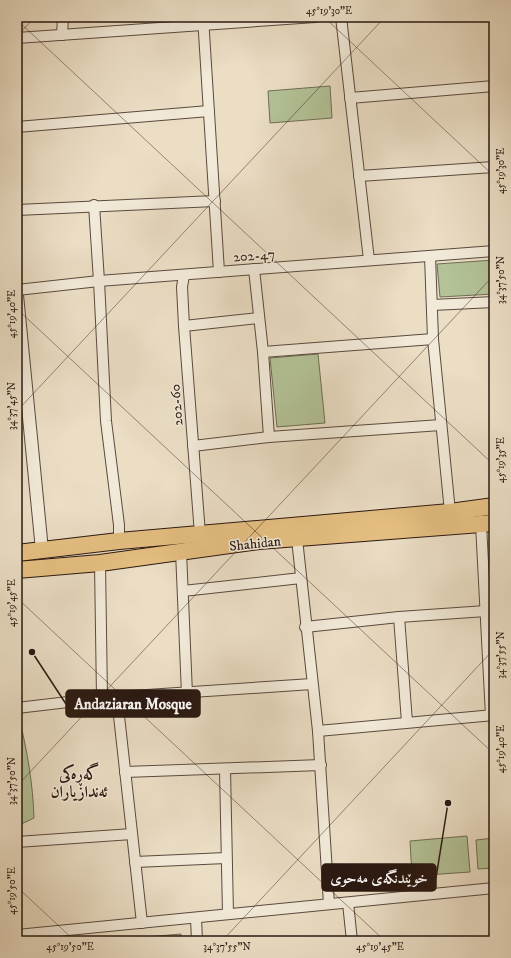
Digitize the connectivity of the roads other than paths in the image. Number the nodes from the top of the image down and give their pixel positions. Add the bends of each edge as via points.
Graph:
1 (63, 17) edge
2 (315, 17) edge
3 (341, 17) edge
4 (203, 21) edge
5 (62, 35) junction
6 (17, 38) edge
7 (494, 86) edge
8 (350, 98) junction
9 (209, 111) junction
10 (17, 127) edge
11 (494, 168) edge
12 (359, 176) junction
13 (215, 201) junction
14 (94, 205) junction
15 (17, 210) edge
16 (494, 251) edge
17 (430, 256) junction
18 (369, 260) junction
19 (254, 269) junction
20 (219, 272) junction
21 (184, 274) junction
22 (99, 281) junction
23 (17, 290) edge
24 (17, 301) edge
25 (494, 302) edge
26 (432, 305) junction
27 (258, 318) junction
28 (184, 326) junction
29 (433, 338) junction
30 (263, 352) junction
31 (441, 424) junction
32 (269, 437) junction
33 (193, 446) junction
34 (494, 506) edge
35 (450, 512) junction
36 (488, 523) edge
37 (200, 534) junction
38 (257, 535) junction
39 (297, 539) junction
40 (119, 541) junction
41 (42, 550) junction
42 (181, 551) junction
43 (17, 553) edge
44 (100, 563) junction
45 (17, 570) edge
46 (301, 578) junction
47 (183, 591) junction
48 (486, 611) junction
49 (399, 617) junction
50 (305, 626) junction
51 (312, 684) junction
52 (187, 694) junction
53 (102, 698) junction
54 (117, 698) junction
55 (17, 708) edge
56 (492, 716) edge
57 (407, 722) junction
58 (318, 731) junction
59 (321, 765) junction
60 (225, 769) junction
61 (125, 772) junction
62 (132, 834) junction
63 (17, 842) edge
64 (226, 858) junction
65 (136, 862) junction
66 (493, 889) edge
67 (348, 902) junction
68 (329, 904) junction
69 (228, 914) junction
70 (196, 918) junction
71 (142, 923) junction
72 (17, 935) edge
73 (197, 941) edge
74 (352, 941) edge

1 - 5 street
2 - 4 street
3 - 8 street
4 - 5 street
4 - 9 street
5 - 6 street
7 - 8 street
8 - 12 street
9 - 10 street
9 - 13 street
11 - 12 street
12 - 18 street
13 - 14 street
13 - 20 street
14 - 15 street
14 - 22 street
16 - 17 street, 202-47
17 - 18 street, 202-47
17 - 26 street
18 - 19 street, 202-47
19 - 20 street, 202-47
19 - 27 street
20 - 21 street, 202-47
21 - 22 street, 202-47
21 - 28 street, 202-60
22 - 23 street, 202-47
22 - 40 street via 106,421
24 - 41 street
25 - 26 street
26 - 29 street
27 - 28 street
27 - 30 street
28 - 33 street, 202-60
29 - 30 street
29 - 31 street
30 - 32 street
31 - 32 street
31 - 35 street
32 - 33 street
33 - 37 street, 202-60
34 - 35 main road
35 - 38 main road
36 - 39 main road, Shahidan
36 - 48 street
37 - 38 main road
37 - 40 main road
38 - 39 main road, Shahidan
38 - 42 main road, Shahidan
39 - 46 street
40 - 41 main road
41 - 43 main road
42 - 44 main road, Shahidan
42 - 47 street
44 - 45 main road, Shahidan
44 - 53 street
46 - 47 street
46 - 50 street
47 - 52 street
48 - 49 street
48 - 56 street
49 - 50 street
49 - 57 street
50 - 51 street
51 - 52 street
51 - 58 street
52 - 54 street
53 - 54 street
53 - 55 street
54 - 61 street
56 - 57 street
57 - 58 street
58 - 59 street
59 - 60 street
59 - 68 street
60 - 61 street
60 - 64 street
61 - 62 street
62 - 63 street
62 - 65 street
64 - 65 street
64 - 69 street
65 - 71 street
66 - 67 street
67 - 68 street
67 - 74 street
68 - 69 street
69 - 70 street
70 - 71 street
70 - 73 street
71 - 72 street

